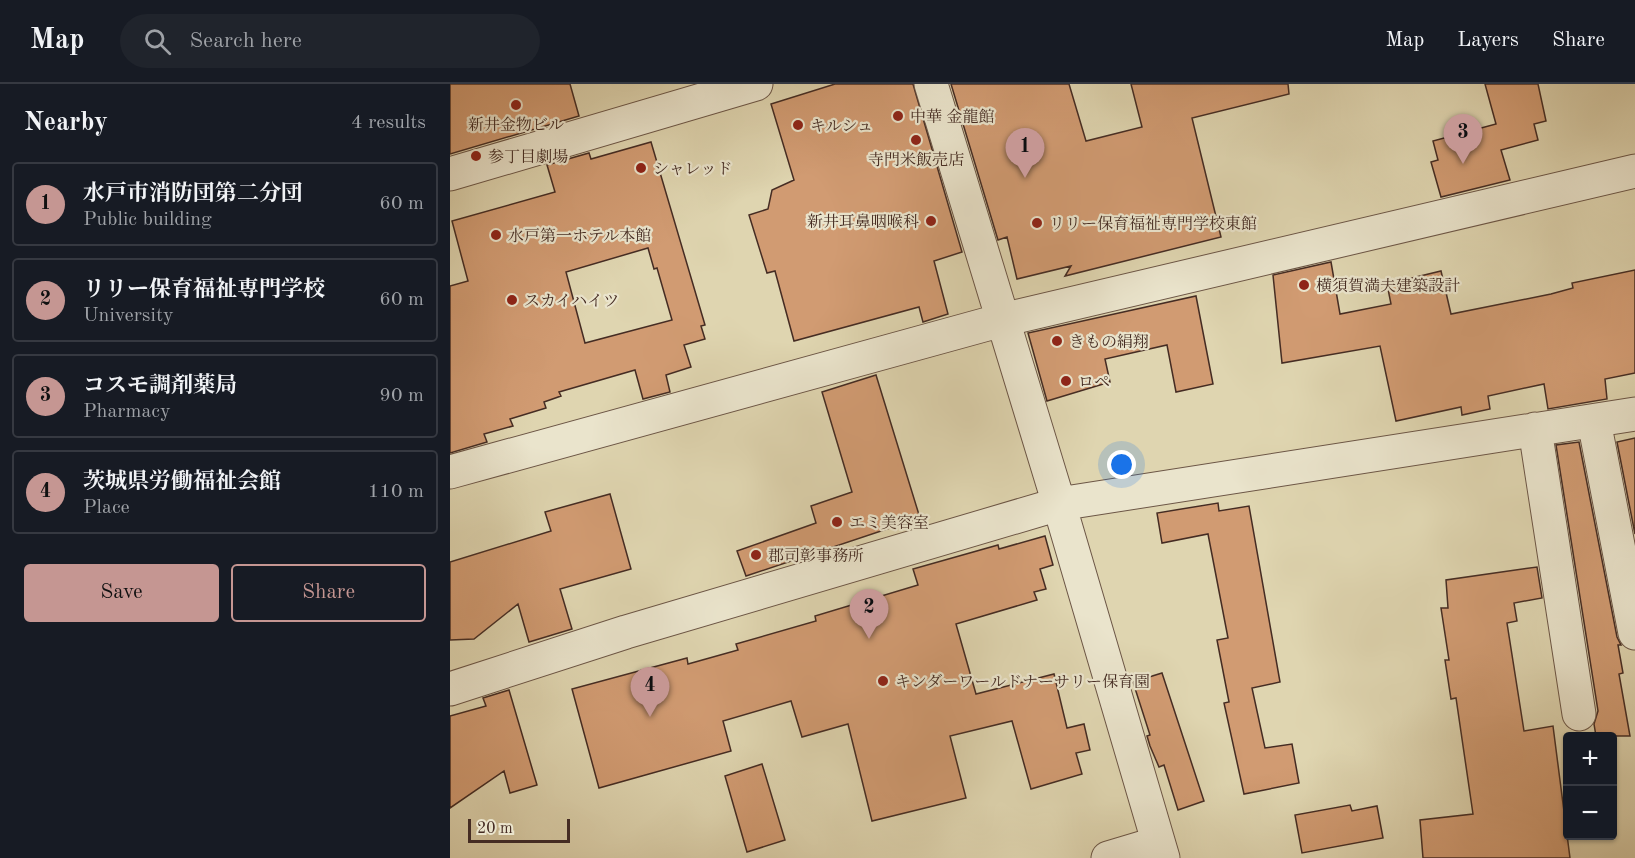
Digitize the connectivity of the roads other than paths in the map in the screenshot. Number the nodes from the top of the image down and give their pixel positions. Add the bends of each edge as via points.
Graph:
1 (756, 84) edge
2 (931, 84) edge
3 (1635, 171) edge
4 (450, 174) edge
5 (1002, 320) junction
6 (1635, 414) edge
7 (1594, 421) junction
8 (1535, 429) junction
9 (450, 472) edge
10 (1059, 504) junction
11 (1635, 633) edge
12 (450, 689) edge
13 (1579, 714) dead end
14 (1160, 850) edge
15 (1108, 858) edge

1 - 4 street
2 - 5 street
3 - 5 street
5 - 9 street
5 - 10 street
6 - 7 street
7 - 8 street
7 - 11 street
8 - 10 street
8 - 13 street
10 - 12 street via 626,632
10 - 14 street
14 - 15 street

